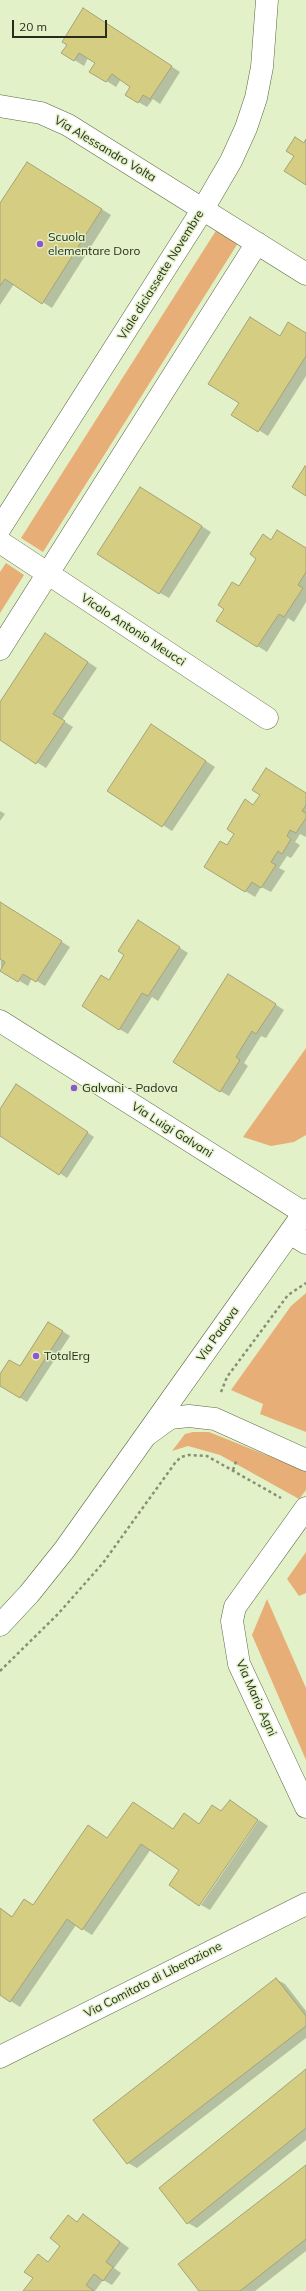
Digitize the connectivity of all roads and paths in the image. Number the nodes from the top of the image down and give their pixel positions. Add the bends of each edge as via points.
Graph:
1 (267, 0) edge
2 (0, 106) edge
3 (203, 209) junction
4 (257, 243) junction
5 (306, 274) edge
6 (0, 528) edge
7 (0, 542) edge
8 (48, 574) junction
9 (0, 649) edge
10 (267, 718) dead end
11 (0, 1022) edge
12 (305, 1211) edge
13 (298, 1238) edge
14 (306, 1283) edge
15 (225, 1397) dead end
16 (247, 1433) junction
17 (146, 1435) junction
18 (306, 1460) edge
19 (233, 1470) junction
20 (305, 1510) edge
21 (0, 1625) edge
22 (0, 1671) edge
23 (306, 1807) edge
24 (306, 1904) edge
25 (0, 2057) edge

1 - 3 street, Viale diciassette Novembre via 262,67 256,98 231,161
2 - 3 street, Via Alessandro Volta via 41,113 68,125
3 - 4 street, Via Alessandro Volta
3 - 6 street, Viale diciassette Novembre
4 - 5 street, Via Alessandro Volta
4 - 8 street
7 - 8 street, Vicolo Antonio Meucci
8 - 9 street
8 - 10 street, Vicolo Antonio Meucci
11 - 12 street, Via Luigi Galvani
12 - 13 street, Via Padova
13 - 17 street, Via Padova
14 - 15 path via 288,1295 226,1377 220,1392
16 - 17 street, Via Padova via 214,1419 189,1416 170,1418
16 - 18 street, Via Padova
16 - 19 path
17 - 21 street, Via Padova via 65,1549
19 - 20 path
19 - 22 path via 207,1456 189,1455 175,1463 103,1563 58,1614
20 - 23 street, Via Mario Agni via 235,1607 232,1621 239,1664
24 - 25 street, Via Comitato di Liberazione

